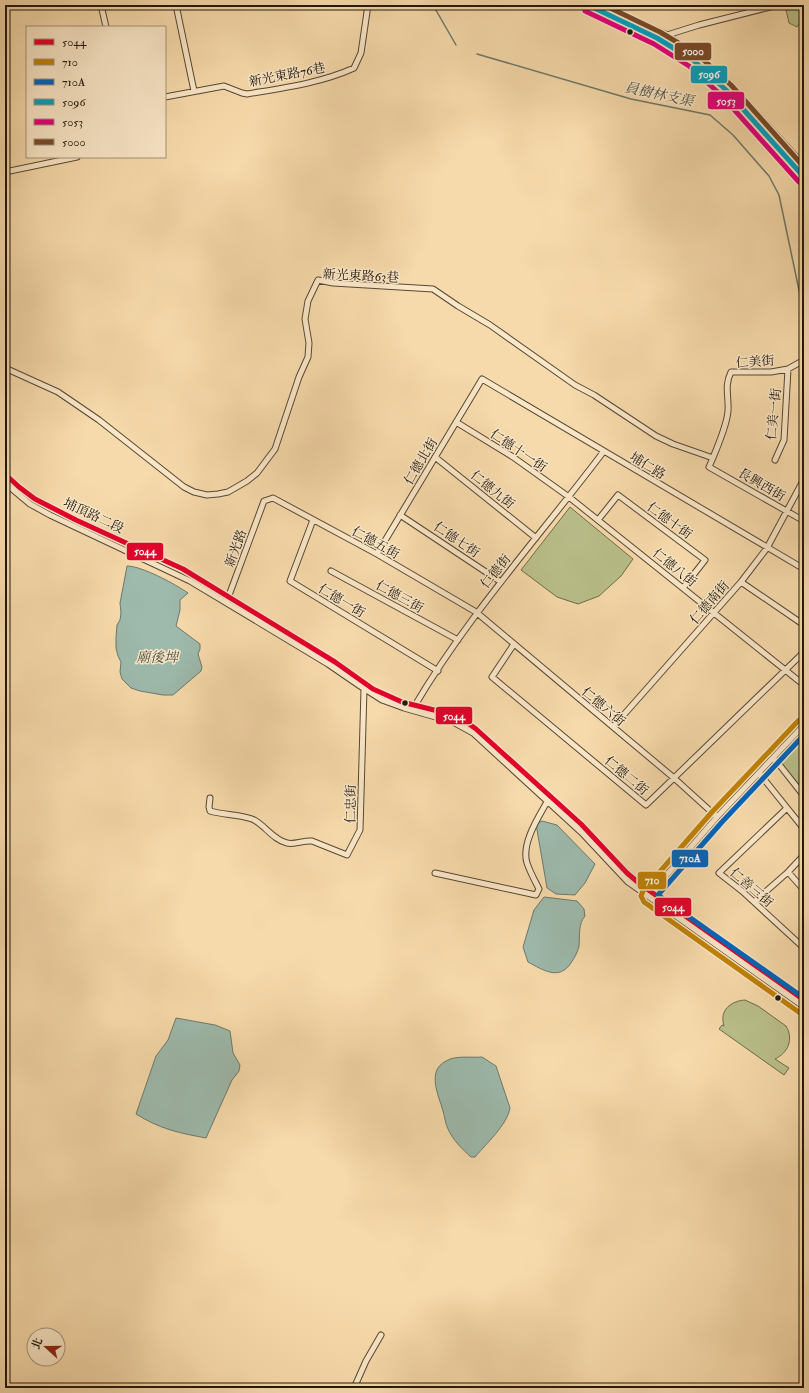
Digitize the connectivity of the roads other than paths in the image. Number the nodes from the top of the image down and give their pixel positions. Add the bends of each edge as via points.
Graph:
1 (101, 5) edge
2 (176, 5) edge
3 (368, 5) edge
4 (588, 5) edge
5 (599, 5) edge
6 (778, 5) edge
7 (106, 26) edge
8 (665, 36) junction
9 (657, 38) junction
10 (194, 91) junction
11 (166, 97) edge
12 (72, 158) edge
13 (804, 168) edge
14 (5, 172) edge
15 (804, 177) edge
16 (804, 360) edge
17 (5, 368) edge
18 (788, 369) junction
19 (482, 379) joint
20 (456, 422) junction
21 (604, 451) junction
22 (435, 457) junction
23 (713, 458) junction
24 (775, 460) dead end
25 (709, 467) joint
26 (5, 474) edge
27 (804, 479) edge
28 (5, 483) edge
29 (569, 497) junction
30 (264, 501) joint
31 (786, 511) junction
32 (400, 515) junction
33 (313, 520) junction
34 (598, 520) junction
35 (804, 521) edge
36 (536, 538) junction
37 (767, 548) junction
38 (377, 554) junction
39 (804, 569) edge
40 (331, 570) dead end
41 (501, 582) junction
42 (741, 582) junction
43 (683, 588) junction
44 (227, 600) junction
45 (476, 612) junction
46 (714, 613) junction
47 (804, 625) edge
48 (458, 640) junction
49 (514, 644) junction
50 (804, 652) edge
51 (786, 670) junction
52 (438, 671) junction
53 (804, 685) edge
54 (365, 687) junction
55 (415, 705) junction
56 (412, 710) junction
57 (804, 725) edge
58 (613, 727) junction
59 (774, 758) junction
60 (760, 773) junction
61 (674, 778) junction
62 (804, 796) edge
63 (210, 798) dead end
64 (547, 802) junction
65 (788, 808) junction
66 (717, 817) junction
67 (804, 829) edge
68 (804, 855) edge
69 (788, 872) junction
70 (435, 873) dead end
71 (804, 890) edge
72 (650, 894) junction
73 (754, 902) junction
74 (804, 948) edge
75 (804, 1000) edge
76 (804, 1007) edge
77 (381, 1336) dead end
78 (354, 1388) edge

1 - 7 street
2 - 10 street
3 - 10 street, 新光東路76巷 via 361,53 354,68 338,75 247,94 224,86
4 - 9 main road
5 - 8 main road
6 - 8 street
8 - 9 street
8 - 13 main road via 721,76
9 - 15 main road via 693,60 726,90
10 - 11 street, 新光東路76巷
12 - 14 street
16 - 18 street, 仁美街
17 - 23 street, 新光東路63巷 via 58,392 99,420 184,487 207,495 218,494 237,487 257,473 276,449 308,356 309,343 305,319 308,301 318,280 340,284 433,289 656,436
18 - 23 street, 仁美街 via 771,372 731,372 727,380 728,412
18 - 24 street, 仁美一街 via 784,440
19 - 20 street, 仁德北街
19 - 21 street, 埔仁路
20 - 22 street, 仁德北街
20 - 29 street, 仁德十一街 via 513,457
21 - 29 street, 仁德街
21 - 37 street, 埔仁路
22 - 32 street, 仁德北街
22 - 36 street, 仁德九街
23 - 25 street, 仁美街
25 - 31 street, 長興西街
26 - 44 street, 埔頂路二段 via 35,499 183,569
27 - 31 street, 仁德南街
28 - 44 street, 埔頂路二段 via 30,504
29 - 34 street, 仁德八街
29 - 36 street, 仁德街
30 - 33 street, 仁德五街 via 273,498
30 - 44 street, 新光路
31 - 35 street, 長興西街
31 - 37 street, 仁德南街
32 - 38 street, 仁德北街
32 - 41 street, 仁德七街
33 - 38 street, 仁德五街
33 - 52 street, 仁德一街 via 290,581
34 - 43 street, 仁德八街
34 - 43 street, 仁德十街 via 618,495 705,560
36 - 41 street, 仁德街
37 - 39 street, 埔仁路
37 - 42 street, 仁德南街
38 - 45 street, 仁德五街
40 - 48 street, 仁德三街
41 - 45 street, 仁德街
42 - 46 street, 仁德南街
42 - 47 street
43 - 46 street, 仁德八街
44 - 54 street, 埔頂路二段 via 334,662
45 - 48 street, 仁德街
45 - 49 street, 仁德六街
46 - 51 street, 仁德八街
46 - 58 street, 仁德南街
48 - 52 street, 仁德街
49 - 58 street, 仁德六街
49 - 61 street, 仁德二街 via 492,677 646,805
50 - 51 street, 仁德二街
51 - 53 street, 仁德八街
51 - 61 street, 仁德二街
52 - 55 street, 仁德街
54 - 55 street, 埔頂路二段
54 - 56 street, 埔頂路二段 via 382,700
54 - 63 street, 仁忠街 via 360,830 347,855 312,841 286,843 254,820 210,811
55 - 56 street, 仁德街
55 - 72 street, 埔頂路二段 via 450,714 476,729 581,824
56 - 64 street, 埔頂路二段 via 453,722 473,733
57 - 59 street
58 - 61 street, 仁德六街
59 - 60 street
59 - 62 street
60 - 65 street
60 - 66 street
61 - 66 street, 仁德六街
64 - 70 street via 534,825 527,851 527,862 538,889 536,896
64 - 72 street, 埔頂路二段 via 583,834 628,882
65 - 67 street
65 - 73 street, 仁善三街 via 719,873
66 - 72 street
68 - 69 street
69 - 71 street
69 - 73 street
72 - 75 street, 埔頂路二段
72 - 76 street, 埔頂路二段
73 - 74 street, 仁善三街
77 - 78 street

